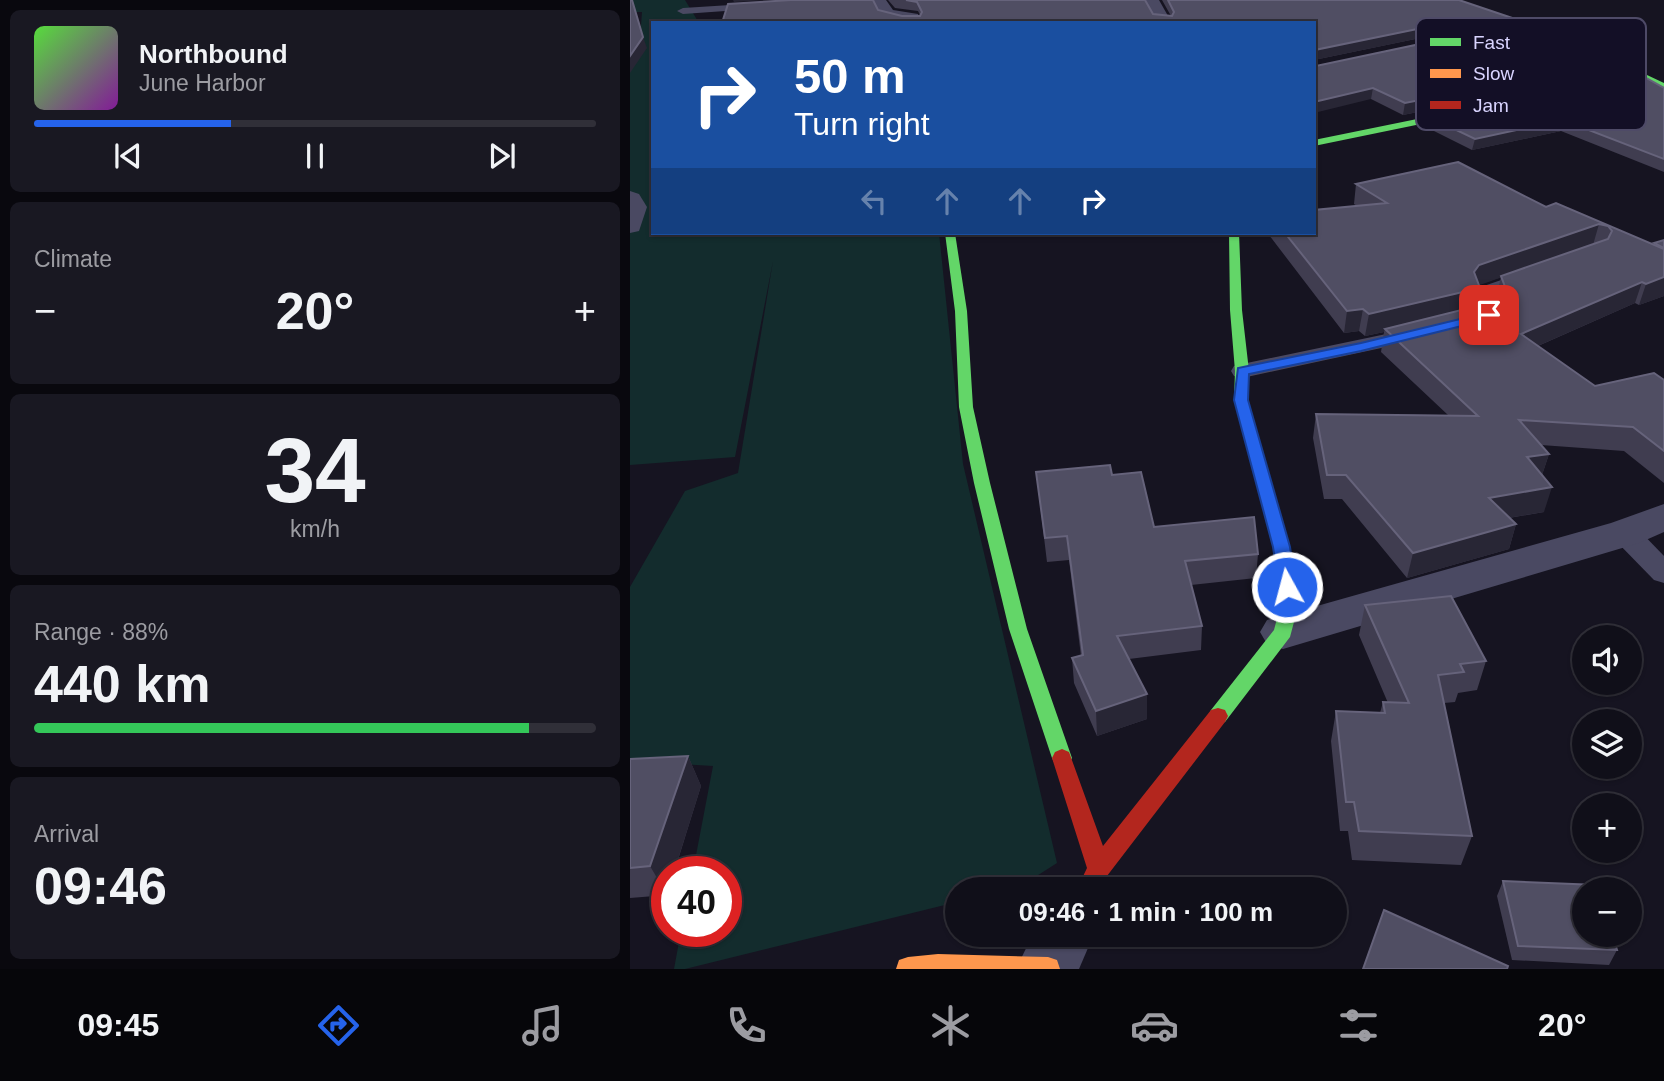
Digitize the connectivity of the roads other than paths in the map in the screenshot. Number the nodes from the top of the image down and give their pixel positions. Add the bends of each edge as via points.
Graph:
1 (878, 0) edge
2 (1151, 0) edge
3 (1449, 0) edge
4 (773, 6) edge
5 (686, 11) edge
6 (1508, 18) edge
7 (912, 21) edge
8 (1163, 21) edge
9 (1646, 76) edge
10 (1664, 86) edge
11 (1416, 122) edge
12 (1316, 143) edge
13 (630, 199) edge
14 (630, 225) edge
15 (950, 235) edge
16 (1234, 235) edge
17 (1557, 266) edge
18 (1242, 371) junction
19 (1664, 517) edge
20 (1625, 533) junction
21 (1664, 573) edge
22 (1283, 632) junction
23 (1099, 868) junction
24 (1095, 877) edge
25 (1059, 947) edge
26 (908, 969) edge
27 (1048, 969) edge

1 - 7 street via 888,14
2 - 8 street
3 - 6 street
4 - 5 lane
9 - 10 street
11 - 12 street
13 - 14 street via 634,207
15 - 23 street via 961,311 966,407 982,483 1018,629
16 - 18 street
17 - 18 lane via 1482,293 1489,315
18 - 22 street via 1241,400 1282,547 1289,607
19 - 20 street
20 - 21 lane
20 - 22 street
22 - 23 street
23 - 24 street
25 - 27 street
26 - 27 street

